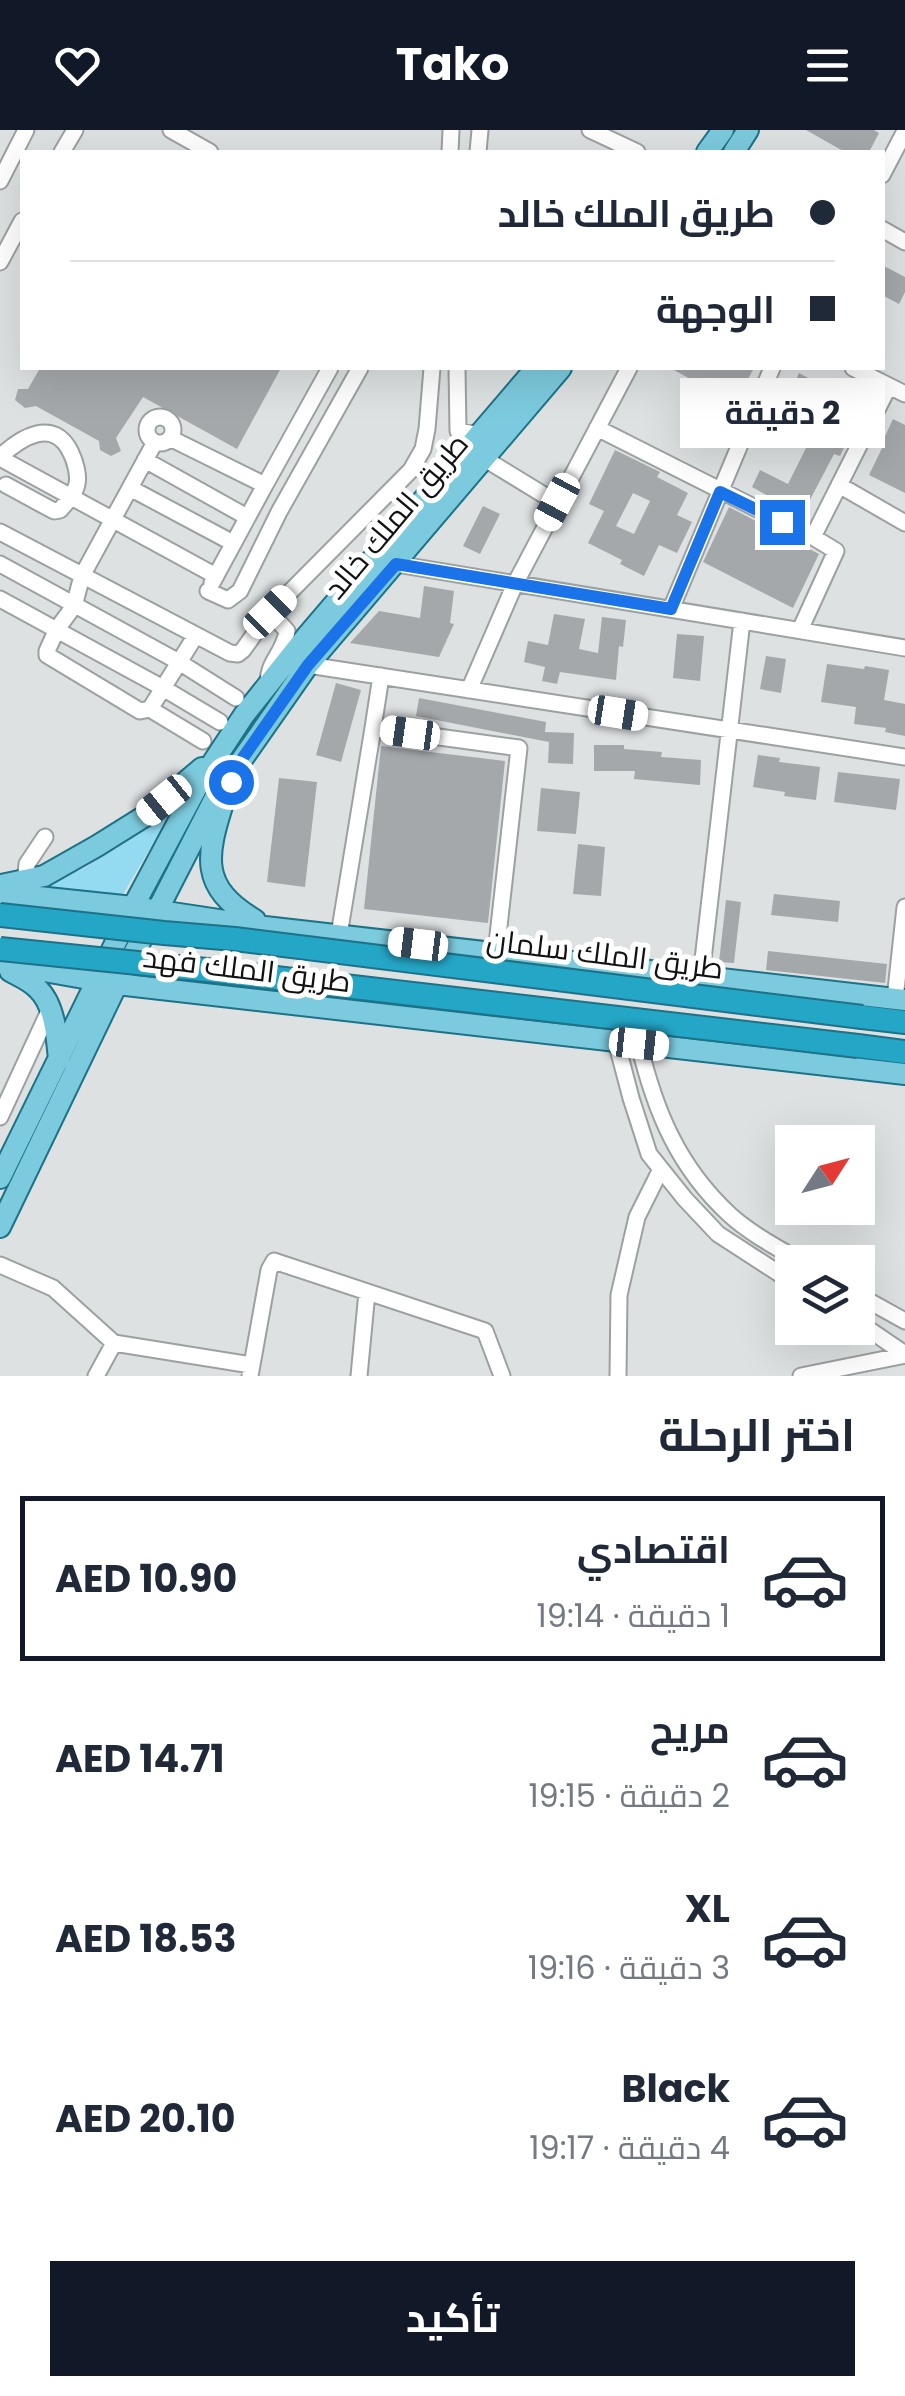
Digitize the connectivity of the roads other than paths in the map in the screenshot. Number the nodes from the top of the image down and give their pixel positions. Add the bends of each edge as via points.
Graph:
1 (26, 130) edge
2 (172, 130) edge
3 (590, 130) edge
4 (905, 131) edge
5 (207, 150) edge
6 (633, 150) edge
7 (885, 169) edge
8 (0, 181) edge
9 (20, 224) edge
10 (0, 262) edge
11 (329, 370) edge
12 (359, 370) edge
13 (432, 370) edge
14 (457, 370) edge
15 (534, 370) edge
16 (560, 370) edge
17 (627, 370) edge
18 (771, 370) edge
19 (857, 370) edge
20 (889, 386) junction
21 (317, 392) junction
22 (905, 394) edge
23 (340, 404) junction
24 (596, 428) junction
25 (480, 434) junction
26 (0, 457) edge
27 (485, 459) junction
28 (145, 460) junction
29 (6, 484) dead end
30 (839, 484) junction
31 (264, 485) junction
32 (130, 488) junction
33 (720, 492) junction
34 (72, 497) junction
35 (256, 500) junction
36 (557, 502) junction
37 (279, 512) junction
38 (247, 517) junction
39 (113, 519) junction
40 (905, 522) edge
41 (0, 532) edge
42 (814, 537) junction
43 (233, 543) junction
44 (0, 564) edge
45 (396, 564) junction
46 (82, 576) junction
47 (515, 584) junction
48 (209, 588) junction
49 (0, 599) edge
50 (74, 606) junction
51 (671, 609) junction
52 (270, 612) junction
53 (742, 621) junction
54 (57, 629) junction
55 (800, 630) junction
56 (196, 636) junction
57 (905, 648) edge
58 (179, 662) junction
59 (308, 665) junction
60 (381, 676) junction
61 (268, 686) junction
62 (163, 688) junction
63 (469, 690) junction
64 (236, 698) dead end
65 (150, 709) junction
66 (220, 722) dead end
67 (373, 728) junction
68 (730, 730) junction
69 (211, 748) junction
70 (905, 757) edge
71 (240, 762) junction
72 (45, 837) dead end
73 (25, 882) junction
74 (0, 886) edge
75 (0, 895) edge
76 (133, 907) junction
77 (905, 908) edge
78 (157, 911) junction
79 (0, 916) edge
80 (263, 926) junction
81 (340, 935) junction
82 (0, 949) edge
83 (496, 953) junction
84 (0, 964) edge
85 (701, 976) junction
86 (108, 983) junction
87 (250, 1000) junction
88 (50, 1008) junction
89 (902, 1013) edge
90 (616, 1041) junction
91 (639, 1044) junction
92 (905, 1052) edge
93 (59, 1060) junction
94 (905, 1074) edge
95 (5, 1093) edge
96 (35, 1108) junction
97 (0, 1117) edge
98 (662, 1170) junction
99 (0, 1178) edge
100 (0, 1228) edge
101 (775, 1246) edge
102 (0, 1265) edge
103 (775, 1271) edge
104 (368, 1292) junction
105 (875, 1304) edge
106 (905, 1321) edge
107 (875, 1334) edge
108 (114, 1343) junction
109 (905, 1354) edge
110 (251, 1370) edge
111 (96, 1376) edge
112 (360, 1376) edge
113 (502, 1376) edge
114 (618, 1376) edge
115 (801, 1376) edge

1 - 8 street
2 - 5 street
3 - 6 street
4 - 7 street
9 - 10 street
11 - 21 street
12 - 23 street
13 - 52 street via 423,449 411,470
14 - 25 street via 458,431
15 - 25 main road, طريق الملك خالد
16 - 27 main road, طريق الملك خالد
17 - 24 street
18 - 33 street
19 - 20 street
20 - 22 street
20 - 30 street
21 - 23 street
21 - 31 street
23 - 37 street
24 - 33 street
24 - 36 street
25 - 61 main road, طريق الملك خالد
26 - 34 street
26 - 34 street via 35,433 60,438 74,460 78,482
27 - 36 street
27 - 45 main road, طريق الملك خالد
28 - 31 street via 163,440
28 - 32 street
28 - 38 street
29 - 34 street via 54,511
30 - 40 street
30 - 42 street
31 - 35 street
32 - 39 street
32 - 43 street
33 - 42 street
33 - 51 street
34 - 39 street
35 - 37 street
35 - 38 street
36 - 47 street
37 - 48 street via 240,591 228,600
38 - 43 street
39 - 46 street
39 - 48 street
41 - 46 street
42 - 55 street via 836,550
43 - 48 street
44 - 50 street
45 - 47 street
45 - 59 main road, طريق الملك خالد
46 - 50 street
46 - 56 street
47 - 51 street
47 - 63 street
49 - 54 street
50 - 54 street
50 - 58 street
51 - 53 street
52 - 56 street via 238,654
52 - 61 street via 287,631
53 - 55 street
53 - 68 street
54 - 62 street
54 - 65 street via 46,651 51,659 140,711
55 - 57 street
56 - 58 street
58 - 62 street
58 - 64 street
59 - 60 street
59 - 71 main road, طريق الملك خالد
60 - 63 street
60 - 67 street
61 - 69 main road, طريق الملك خالد
62 - 65 street
62 - 66 street
63 - 68 street
65 - 69 street
67 - 81 street
67 - 83 street via 519,748
68 - 70 street
68 - 85 street
69 - 73 main road via 145,816
69 - 76 main road, طريق الملك خالد
71 - 78 main road, طريق الملك خالد via 214,798
71 - 80 main road via 213,836 211,871 218,890
72 - 73 street via 27,864
73 - 74 main road
75 - 76 main road, طريق الملك فهد
75 - 84 main road via 72,909 93,934 82,960 57,967
76 - 78 main road, طريق الملك فهد
76 - 86 main road, طريق الملك خالد
77 - 89 street
78 - 80 main road, طريق الملك فهد
78 - 86 main road, طريق الملك خالد
79 - 89 highway, طريق الملك سلمان, bridge via 862,1017
80 - 81 main road, طريق الملك فهد
80 - 87 main road via 207,928 181,955 190,986
81 - 83 main road, طريق الملك فهد
82 - 92 highway, طريق الملك سلمان, bridge
83 - 85 main road, طريق الملك فهد
84 - 86 main road, طريق الملك فهد
84 - 88 main road via 40,990
85 - 89 main road, طريق الملك فهد
86 - 87 main road, طريق الملك فهد
86 - 93 main road
86 - 100 main road
87 - 90 main road, طريق الملك فهد
88 - 93 main road
88 - 95 street
90 - 91 main road, طريق الملك فهد
90 - 98 street via 650,1154
91 - 94 main road, طريق الملك فهد
91 - 101 street via 670,1137 700,1182 730,1216
93 - 96 main road
95 - 96 street
95 - 97 street
96 - 99 main road
98 - 103 street via 718,1234
98 - 114 street via 637,1217 619,1295
102 - 108 street via 53,1288
104 - 110 street via 274,1261
104 - 112 street
104 - 113 street via 485,1331
105 - 106 street
107 - 109 street
108 - 110 street
108 - 111 street
109 - 115 street

